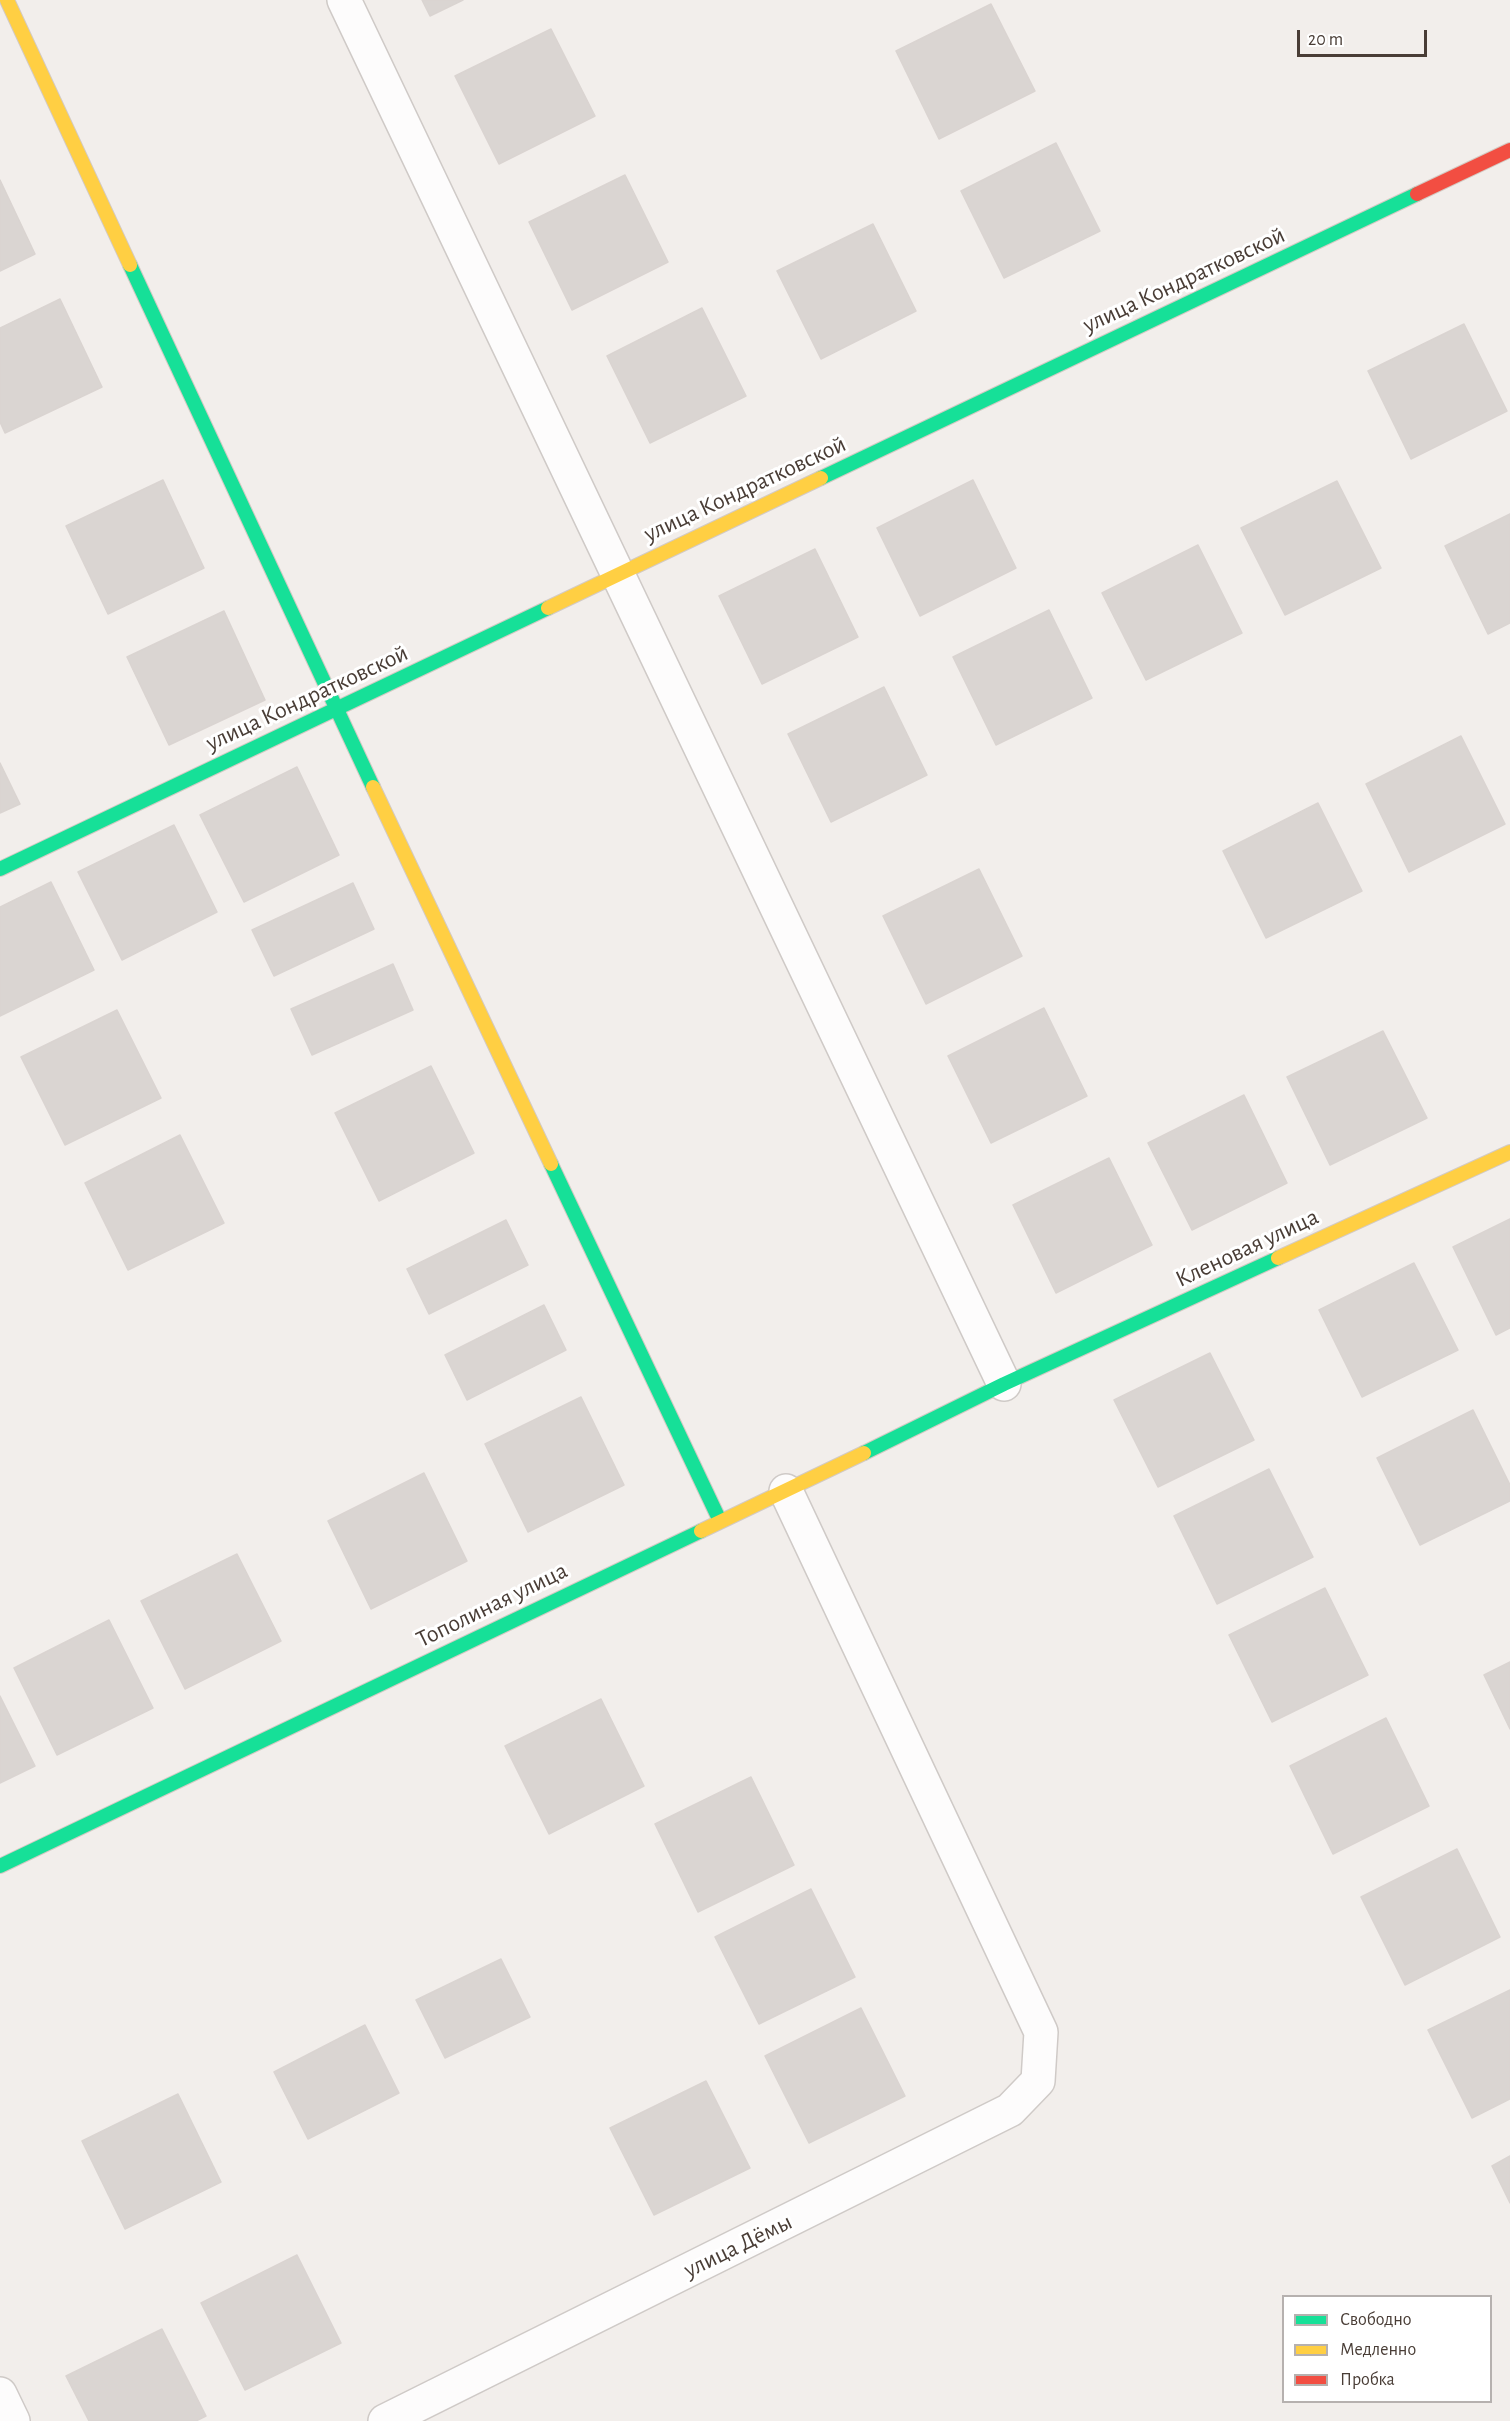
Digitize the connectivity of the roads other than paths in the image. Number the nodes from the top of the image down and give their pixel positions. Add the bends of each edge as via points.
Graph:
1 (7, 0) edge
2 (344, 0) edge
3 (1510, 150) edge
4 (618, 575) junction
5 (336, 709) junction
6 (0, 869) edge
7 (1510, 1152) edge
8 (1004, 1384) junction
9 (786, 1491) junction
10 (720, 1521) junction
11 (0, 1866) edge
12 (0, 2394) edge
13 (13, 2421) edge
14 (385, 2421) edge

1 - 5 street
2 - 4 street
3 - 4 street, улица Кондратковской
4 - 5 street, улица Кондратковской
4 - 8 street
5 - 6 street, улица Кондратковской
5 - 10 street
7 - 8 street, Кленовая улица
8 - 9 street, Тополиная улица
9 - 10 street, Тополиная улица
9 - 14 street, улица Дёмы via 1041,2032 1038,2081 1010,2110
10 - 11 street, Тополиная улица
12 - 13 street

